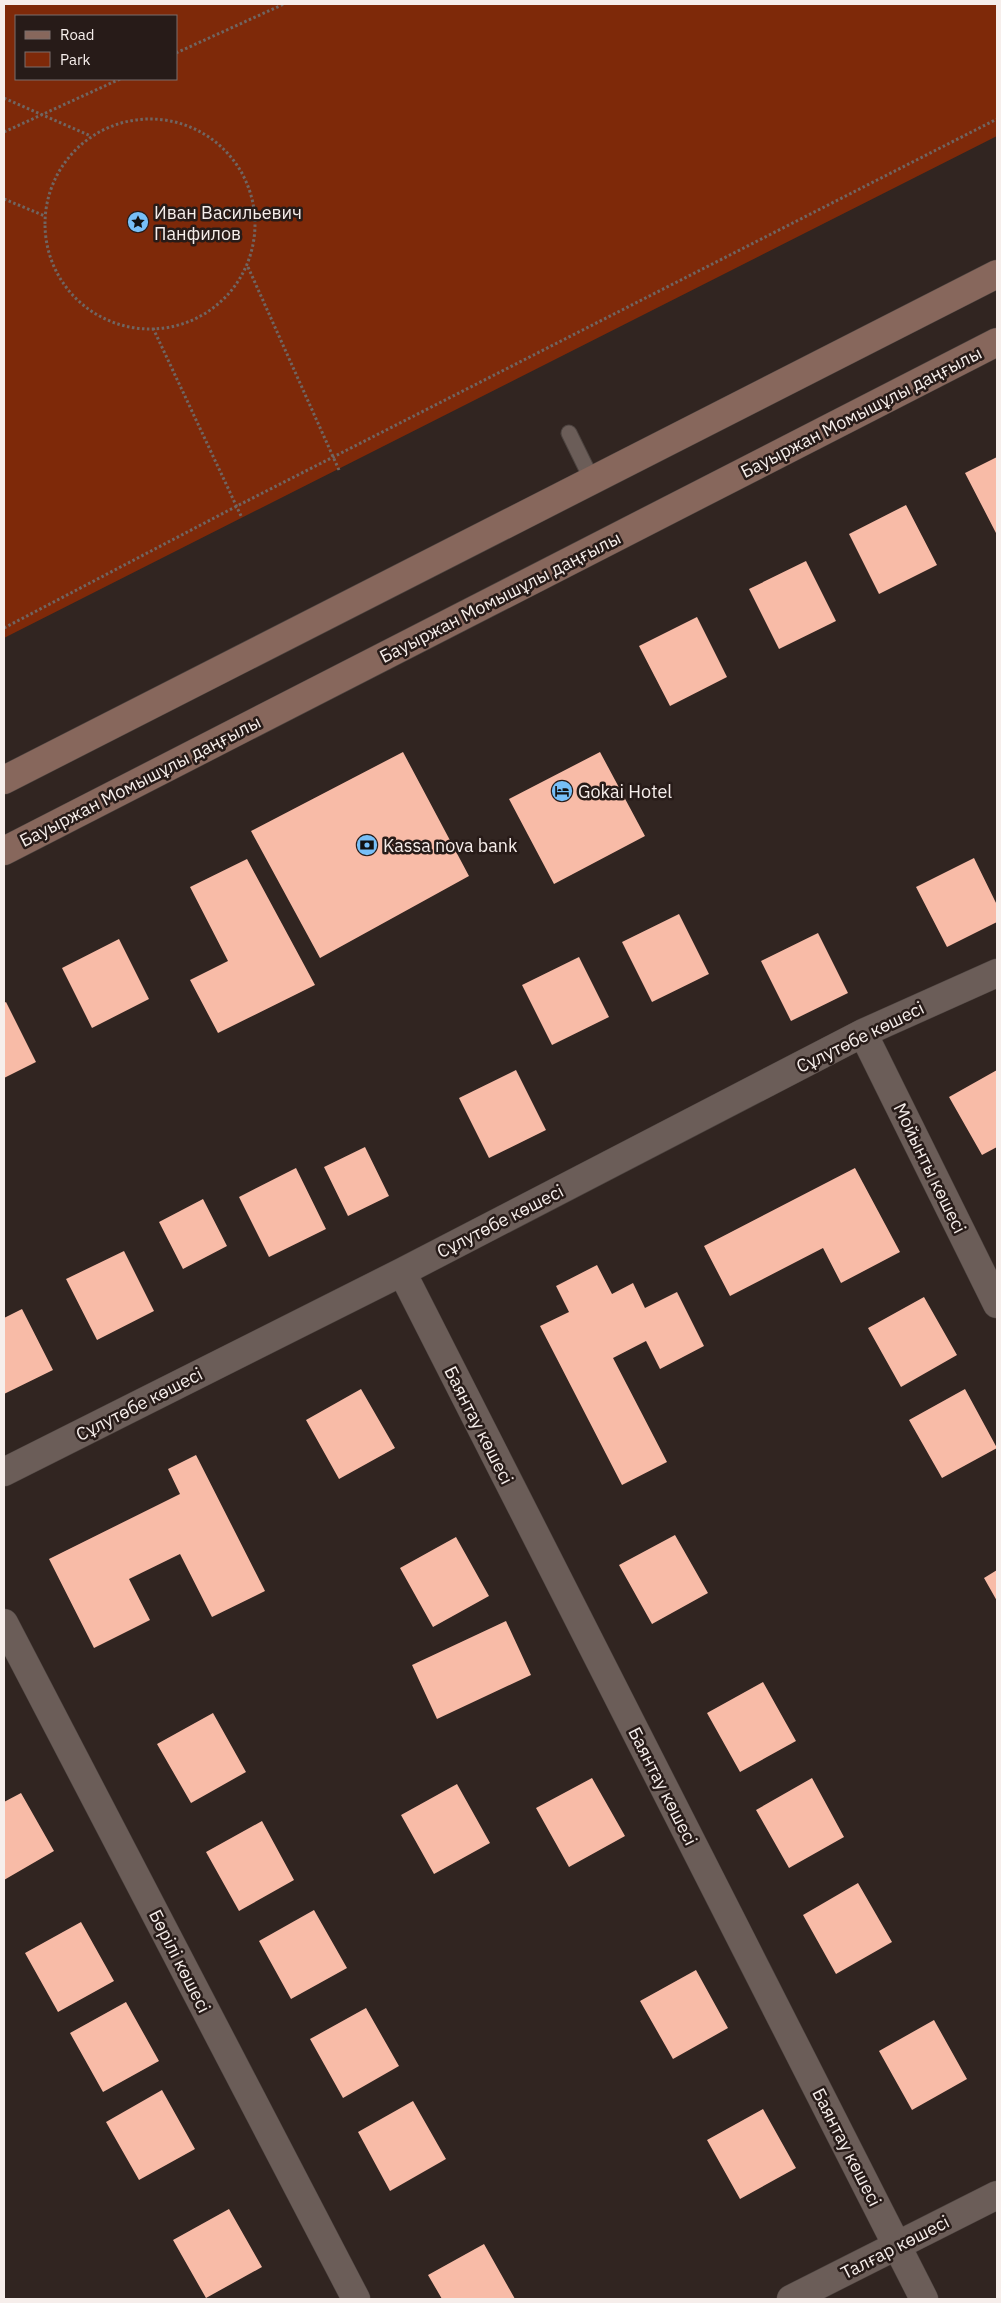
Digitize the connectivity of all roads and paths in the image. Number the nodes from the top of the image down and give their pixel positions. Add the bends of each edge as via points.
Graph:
1 (284, 4) edge
2 (178, 52) edge
3 (118, 80) edge
4 (4, 98) edge
5 (42, 114) junction
6 (997, 119) edge
7 (4, 132) edge
8 (91, 136) junction
9 (4, 199) edge
10 (44, 216) junction
11 (248, 266) junction
12 (997, 274) edge
13 (153, 328) junction
14 (997, 342) edge
15 (570, 433) dead end
16 (333, 457) junction
17 (339, 470) dead end
18 (592, 480) junction
19 (237, 506) junction
20 (242, 518) dead end
21 (4, 628) edge
22 (4, 780) edge
23 (4, 851) edge
24 (997, 973) edge
25 (863, 1032) junction
26 (402, 1272) junction
27 (997, 1304) edge
28 (4, 1472) edge
29 (4, 1623) edge
30 (997, 2195) edge
31 (898, 2247) junction
32 (356, 2299) edge
33 (791, 2299) edge
34 (924, 2299) edge

1 - 2 path
3 - 5 path
4 - 5 path
5 - 7 path
5 - 8 path
6 - 16 path
8 - 10 path via 65,160 49,193
8 - 11 path via 125,121 159,118 191,126 220,144 241,169 254,200 256,234
9 - 10 path
10 - 13 path via 52,265 72,295 101,318 136,329
11 - 13 path via 230,294 204,316 172,328
11 - 16 path
12 - 18 main road
13 - 19 path
14 - 23 main road, Бауыржан Момышұлы даңғылы
15 - 18 lane
16 - 17 path
16 - 19 path
18 - 22 main road
19 - 20 path
19 - 21 path
24 - 25 street, Сұлутөбе көшесі
25 - 26 street, Сұлутөбе көшесі
25 - 27 street, Мойынты көшесі
26 - 28 street, Сұлутөбе көшесі
26 - 31 street, Баянтау көшесі
29 - 32 street, Бөрілі көшесі
30 - 31 street, Талғар көшесі
31 - 33 street, Талғар көшесі
31 - 34 street, Баянтау көшесі

